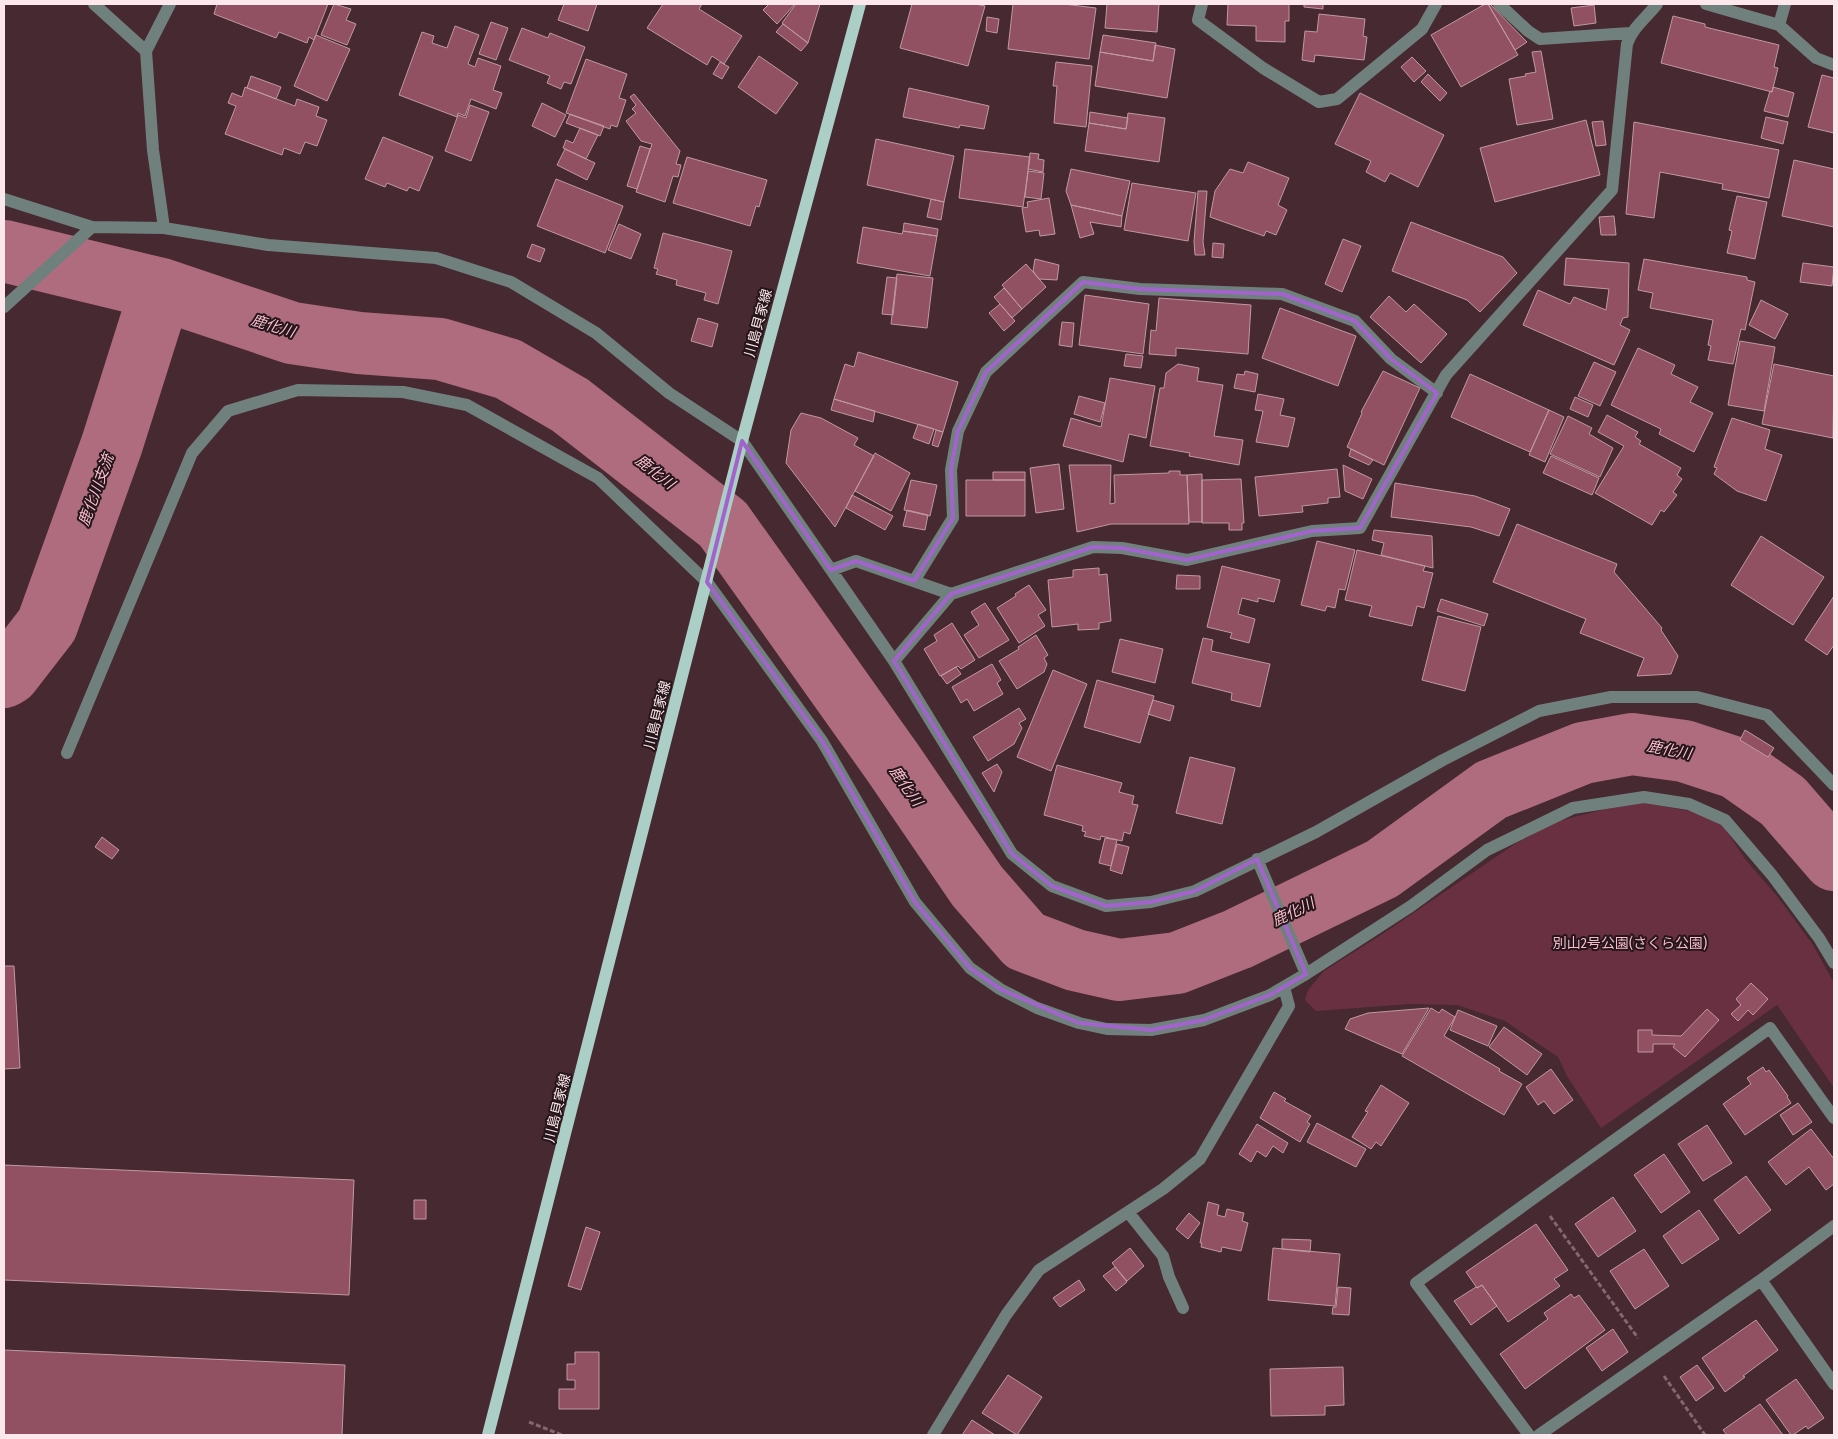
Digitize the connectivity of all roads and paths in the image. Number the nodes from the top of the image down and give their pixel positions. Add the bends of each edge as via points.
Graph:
1 (94, 4) edge
2 (170, 4) edge
3 (860, 4) edge
4 (1202, 4) edge
5 (1436, 4) edge
6 (1499, 4) edge
7 (1657, 4) edge
8 (1706, 4) edge
9 (1785, 4) edge
10 (1779, 25) junction
11 (1630, 33) junction
12 (146, 51) junction
13 (1834, 64) edge
14 (4, 199) edge
15 (91, 228) junction
16 (164, 228) junction
17 (4, 307) edge
18 (1437, 392) junction
19 (742, 441) junction
20 (831, 570) junction
21 (914, 581) junction
22 (707, 582) junction
23 (951, 594) junction
24 (894, 661) junction
25 (67, 753) dead end
26 (1834, 785) edge
27 (1258, 859) junction
28 (1834, 963) edge
29 (1304, 968) junction
30 (1284, 987) junction
31 (1834, 1118) edge
32 (1536, 1196) junction
33 (1128, 1212) junction
34 (1834, 1226) edge
35 (1761, 1280) junction
36 (1183, 1308) dead end
37 (1651, 1357) junction
38 (1834, 1384) edge
39 (529, 1422) dead end
40 (488, 1435) edge
41 (562, 1435) edge
42 (933, 1435) edge
43 (1529, 1435) edge
44 (1539, 1435) edge
45 (1705, 1435) edge

1 - 12 street
2 - 12 street
3 - 19 main road, 川島貝家線
4 - 5 street via 1198,20 1263,68 1319,102 1337,99 1422,29
6 - 11 street via 1540,39
7 - 11 street
8 - 10 street
9 - 10 street
10 - 13 street via 1816,58
11 - 18 street via 1612,190 1446,375
12 - 16 street via 153,150
14 - 15 street
15 - 16 street
15 - 17 street
16 - 19 street via 268,245 436,258 511,282 596,333 669,393
18 - 21 street via 1391,359 1355,321 1282,294 1140,289 1083,282 986,372 958,431 951,470 953,518
18 - 23 street via 1360,528 1312,531 1187,560 1122,548 1093,547
19 - 20 street
19 - 22 main road, 川島貝家線
20 - 21 street via 856,561
20 - 24 street
21 - 23 street
22 - 25 street via 598,478 467,404 403,392 298,390 228,411 192,453
22 - 30 street via 822,741 915,902 970,968 1000,989 1037,1008 1078,1024 1107,1029 1151,1030 1204,1020
22 - 40 main road, 川島貝家線
23 - 24 street
24 - 27 street via 1012,854 1052,886 1106,906 1151,902 1195,891
26 - 27 street via 1767,715 1697,697 1611,697 1539,712 1443,760 1316,832
27 - 29 street
28 - 29 street via 1772,875 1725,820 1689,804 1644,798 1573,808 1487,850 1411,906
29 - 30 street
30 - 33 street via 1289,1006 1200,1159
31 - 32 street via 1770,1028
32 - 37 path
32 - 43 street via 1416,1283
33 - 36 street via 1163,1256
33 - 42 street via 1039,1270 1006,1315
34 - 35 street
35 - 37 street
35 - 38 street
37 - 44 street
37 - 45 path
39 - 41 path

